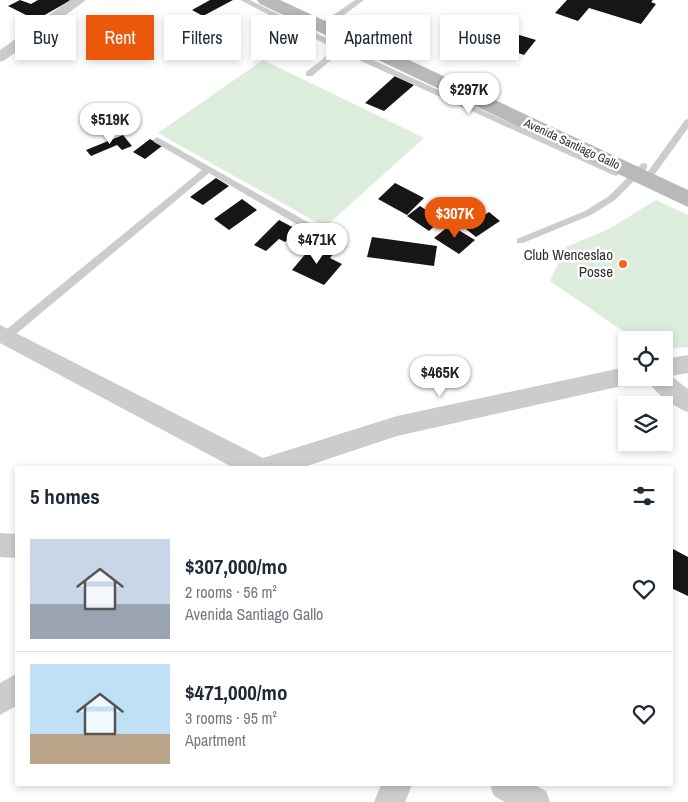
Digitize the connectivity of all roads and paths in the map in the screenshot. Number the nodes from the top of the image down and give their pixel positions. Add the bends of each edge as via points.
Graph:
1 (79, 0) edge
2 (244, 0) edge
3 (266, 0) edge
4 (285, 0) edge
5 (360, 0) edge
6 (339, 15) edge
7 (326, 24) joint
8 (326, 41) edge
9 (0, 58) edge
10 (326, 60) edge
11 (370, 60) edge
12 (402, 60) edge
13 (309, 74) dead end
14 (688, 122) edge
15 (157, 140) dead end
16 (207, 170) junction
17 (642, 174) junction
18 (688, 188) edge
19 (688, 199) edge
20 (520, 241) dead end
21 (342, 246) dead end
22 (3, 334) edge
23 (688, 364) edge
24 (673, 366) edge
25 (618, 378) edge
26 (667, 386) edge
27 (688, 402) edge
28 (300, 463) edge
29 (254, 466) edge
30 (280, 466) edge
31 (0, 545) edge
32 (15, 546) edge
33 (15, 689) edge
34 (0, 701) edge
35 (396, 786) edge
36 (507, 786) edge
37 (388, 802) edge
38 (535, 802) edge

1 - 9 street
2 - 8 lane
3 - 7 street, Avenida Santiago Gallo
4 - 7 street, Avenida Santiago Gallo
5 - 6 lane
10 - 13 lane
11 - 17 lane
12 - 17 street, Avenida Santiago Gallo
14 - 17 lane
15 - 16 lane
16 - 21 lane
16 - 22 lane
17 - 18 street, Avenida Santiago Gallo
17 - 19 street, Avenida Santiago Gallo
17 - 20 lane via 588,213
22 - 29 street
23 - 24 street
25 - 28 street via 397,426
26 - 27 street
28 - 30 street
31 - 32 street
33 - 34 street
35 - 37 street
36 - 38 street

